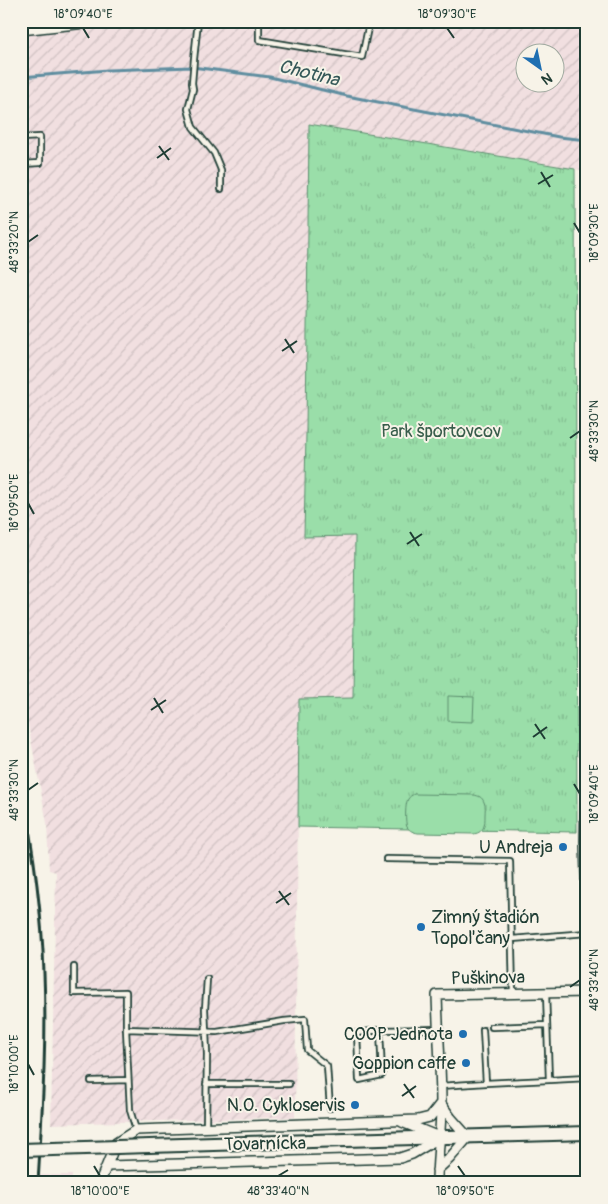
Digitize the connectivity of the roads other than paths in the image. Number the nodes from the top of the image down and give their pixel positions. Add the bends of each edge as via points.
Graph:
1 (104, 21) edge
2 (198, 21) edge
3 (259, 21) edge
4 (357, 21) edge
5 (21, 30) edge
6 (21, 138) edge
7 (21, 164) edge
8 (221, 188) dead end
9 (587, 747) edge
10 (386, 859) dead end
11 (587, 913) edge
12 (587, 933) edge
13 (512, 939) junction
14 (74, 967) dead end
15 (207, 979) dead end
16 (587, 992) edge
17 (546, 993) junction
18 (513, 994) junction
19 (547, 1025) junction
20 (492, 1027) dead end
21 (126, 1029) junction
22 (438, 1029) junction
23 (380, 1030) junction
24 (483, 1030) dead end
25 (206, 1032) junction
26 (587, 1078) edge
27 (91, 1080) dead end
28 (128, 1080) junction
29 (549, 1080) junction
30 (486, 1083) junction
31 (206, 1084) junction
32 (289, 1084) dead end
33 (440, 1086) junction
34 (441, 1103) junction
35 (330, 1108) dead end
36 (400, 1121) junction
37 (206, 1127) junction
38 (136, 1130) junction
39 (587, 1133) edge
40 (468, 1137) junction
41 (439, 1138) junction
42 (21, 1150) edge
43 (106, 1166) junction
44 (437, 1170) junction
45 (102, 1183) edge
46 (437, 1183) edge

1 - 5 street
2 - 8 lane via 193,89 188,109 193,127 214,153 221,170
3 - 4 lane via 259,40 362,57 369,23
6 - 7 lane via 40,138 40,164
9 - 11 street
10 - 13 lane via 510,861
12 - 13 lane
13 - 18 lane
14 - 21 lane via 74,993 126,992
15 - 25 lane
16 - 17 street, Puškinova
17 - 18 street, Puškinova
17 - 19 lane
18 - 22 street, Puškinova via 437,995
19 - 20 lane
19 - 29 lane
21 - 25 lane
21 - 28 lane
22 - 23 lane
22 - 33 street, Puškinova
23 - 23 lane via 357,1033 359,1080 382,1075
24 - 30 lane
25 - 31 lane
25 - 35 lane via 305,1019 306,1050 327,1066
26 - 29 lane
27 - 28 lane
28 - 38 lane via 130,1110
29 - 30 lane
30 - 33 lane
31 - 32 lane
31 - 37 lane
33 - 34 street, Puškinova
34 - 36 street via 430,1117
34 - 40 street
34 - 41 street, Puškinova
36 - 37 street, Tovarnícka
36 - 41 street, Tovarnícka
37 - 38 street, Tovarnícka
38 - 43 street via 116,1143
39 - 40 main road, Tovarnícka
40 - 41 main road, Tovarnícka
40 - 44 street
41 - 42 main road, Tovarnícka, bridge
41 - 43 street, Tovarnícka via 400,1158
41 - 44 street, Puškinova
43 - 45 street
44 - 46 street, Puškinova

